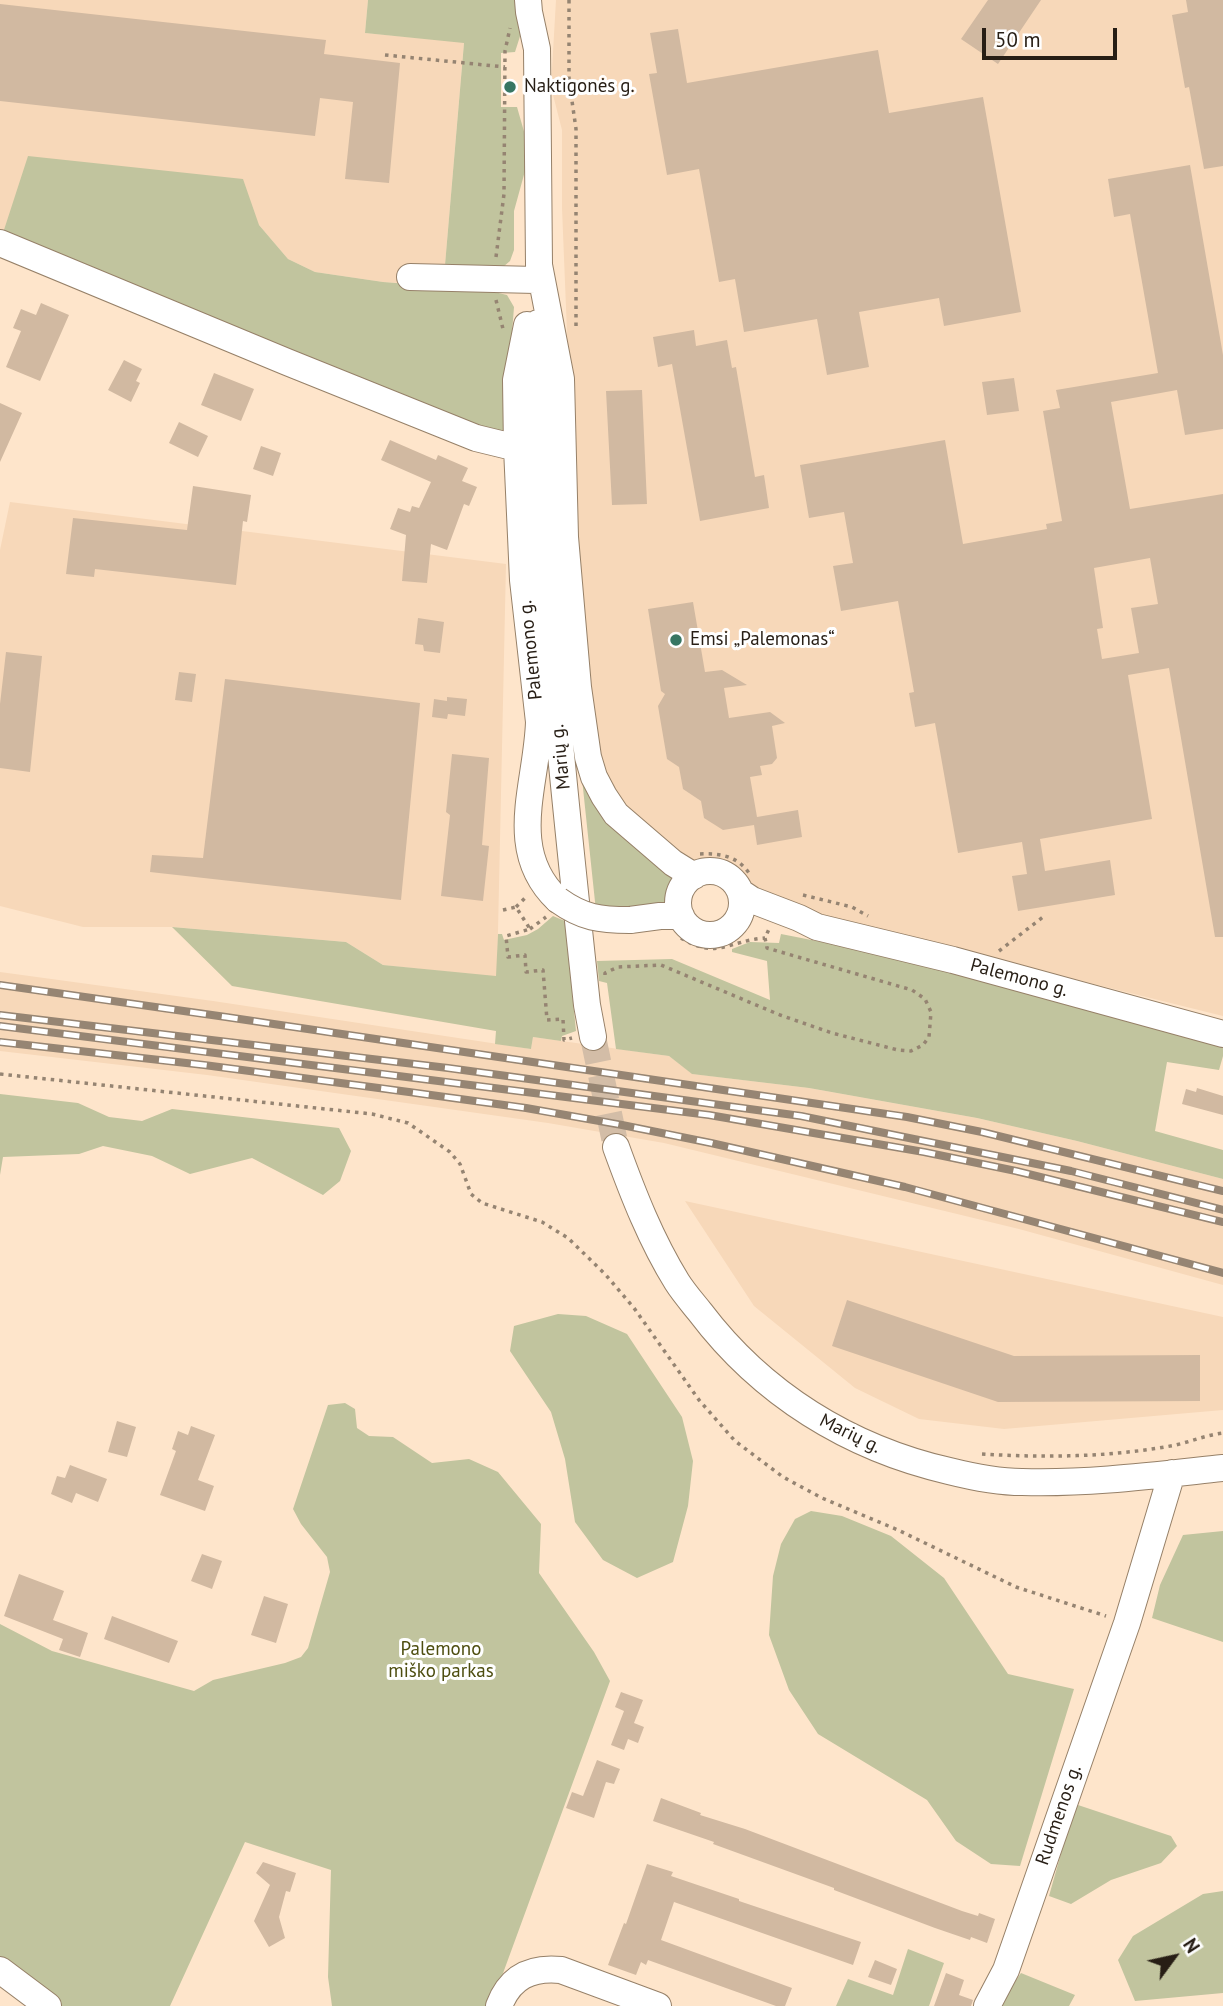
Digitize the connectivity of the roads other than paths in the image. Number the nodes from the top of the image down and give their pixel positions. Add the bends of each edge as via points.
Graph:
1 (528, 0) edge
2 (546, 0) edge
3 (537, 49) junction
4 (0, 244) edge
5 (537, 273) junction
6 (410, 277) dead end
7 (517, 448) junction
8 (695, 865) junction
9 (746, 885) junction
10 (681, 916) junction
11 (736, 921) junction
12 (813, 926) junction
13 (1223, 1034) edge
14 (587, 1037) tunnel mouth
15 (616, 1147) tunnel mouth
16 (1223, 1468) edge
17 (1172, 1473) junction
18 (0, 1970) edge
19 (48, 2006) edge
20 (499, 2006) edge
21 (658, 2006) edge
22 (988, 2006) edge

1 - 3 street, Palemono g.
2 - 3 street, Palemono g.
3 - 5 street, Palemono g.
4 - 7 street via 463,433
5 - 6 street
5 - 7 street, Palemono g. via 516,380
5 - 8 street, Palemono g. via 561,379 565,537 587,757 616,814 673,863
5 - 14 street, Marių g. via 550,631
7 - 10 street, Palemono g., bridge via 523,580 539,722 527,828 530,855 550,892 588,917
8 - 9 street, Palemono g.
8 - 10 street via 680,894
9 - 11 street
9 - 12 street, Palemono g. via 752,901
10 - 11 street via 687,926 707,935 719,934
11 - 12 street, Palemono g. via 795,929
12 - 13 street, Palemono g.
15 - 17 street, Marių g. via 651,1235 678,1284 713,1330 757,1375 811,1415 861,1443 918,1464 973,1477 1021,1482
16 - 17 street, Marių g.
17 - 22 street, Rudmenos g. via 1127,1623 1006,1970
18 - 19 street
20 - 21 street via 504,1992 523,1976 544,1969 561,1970

